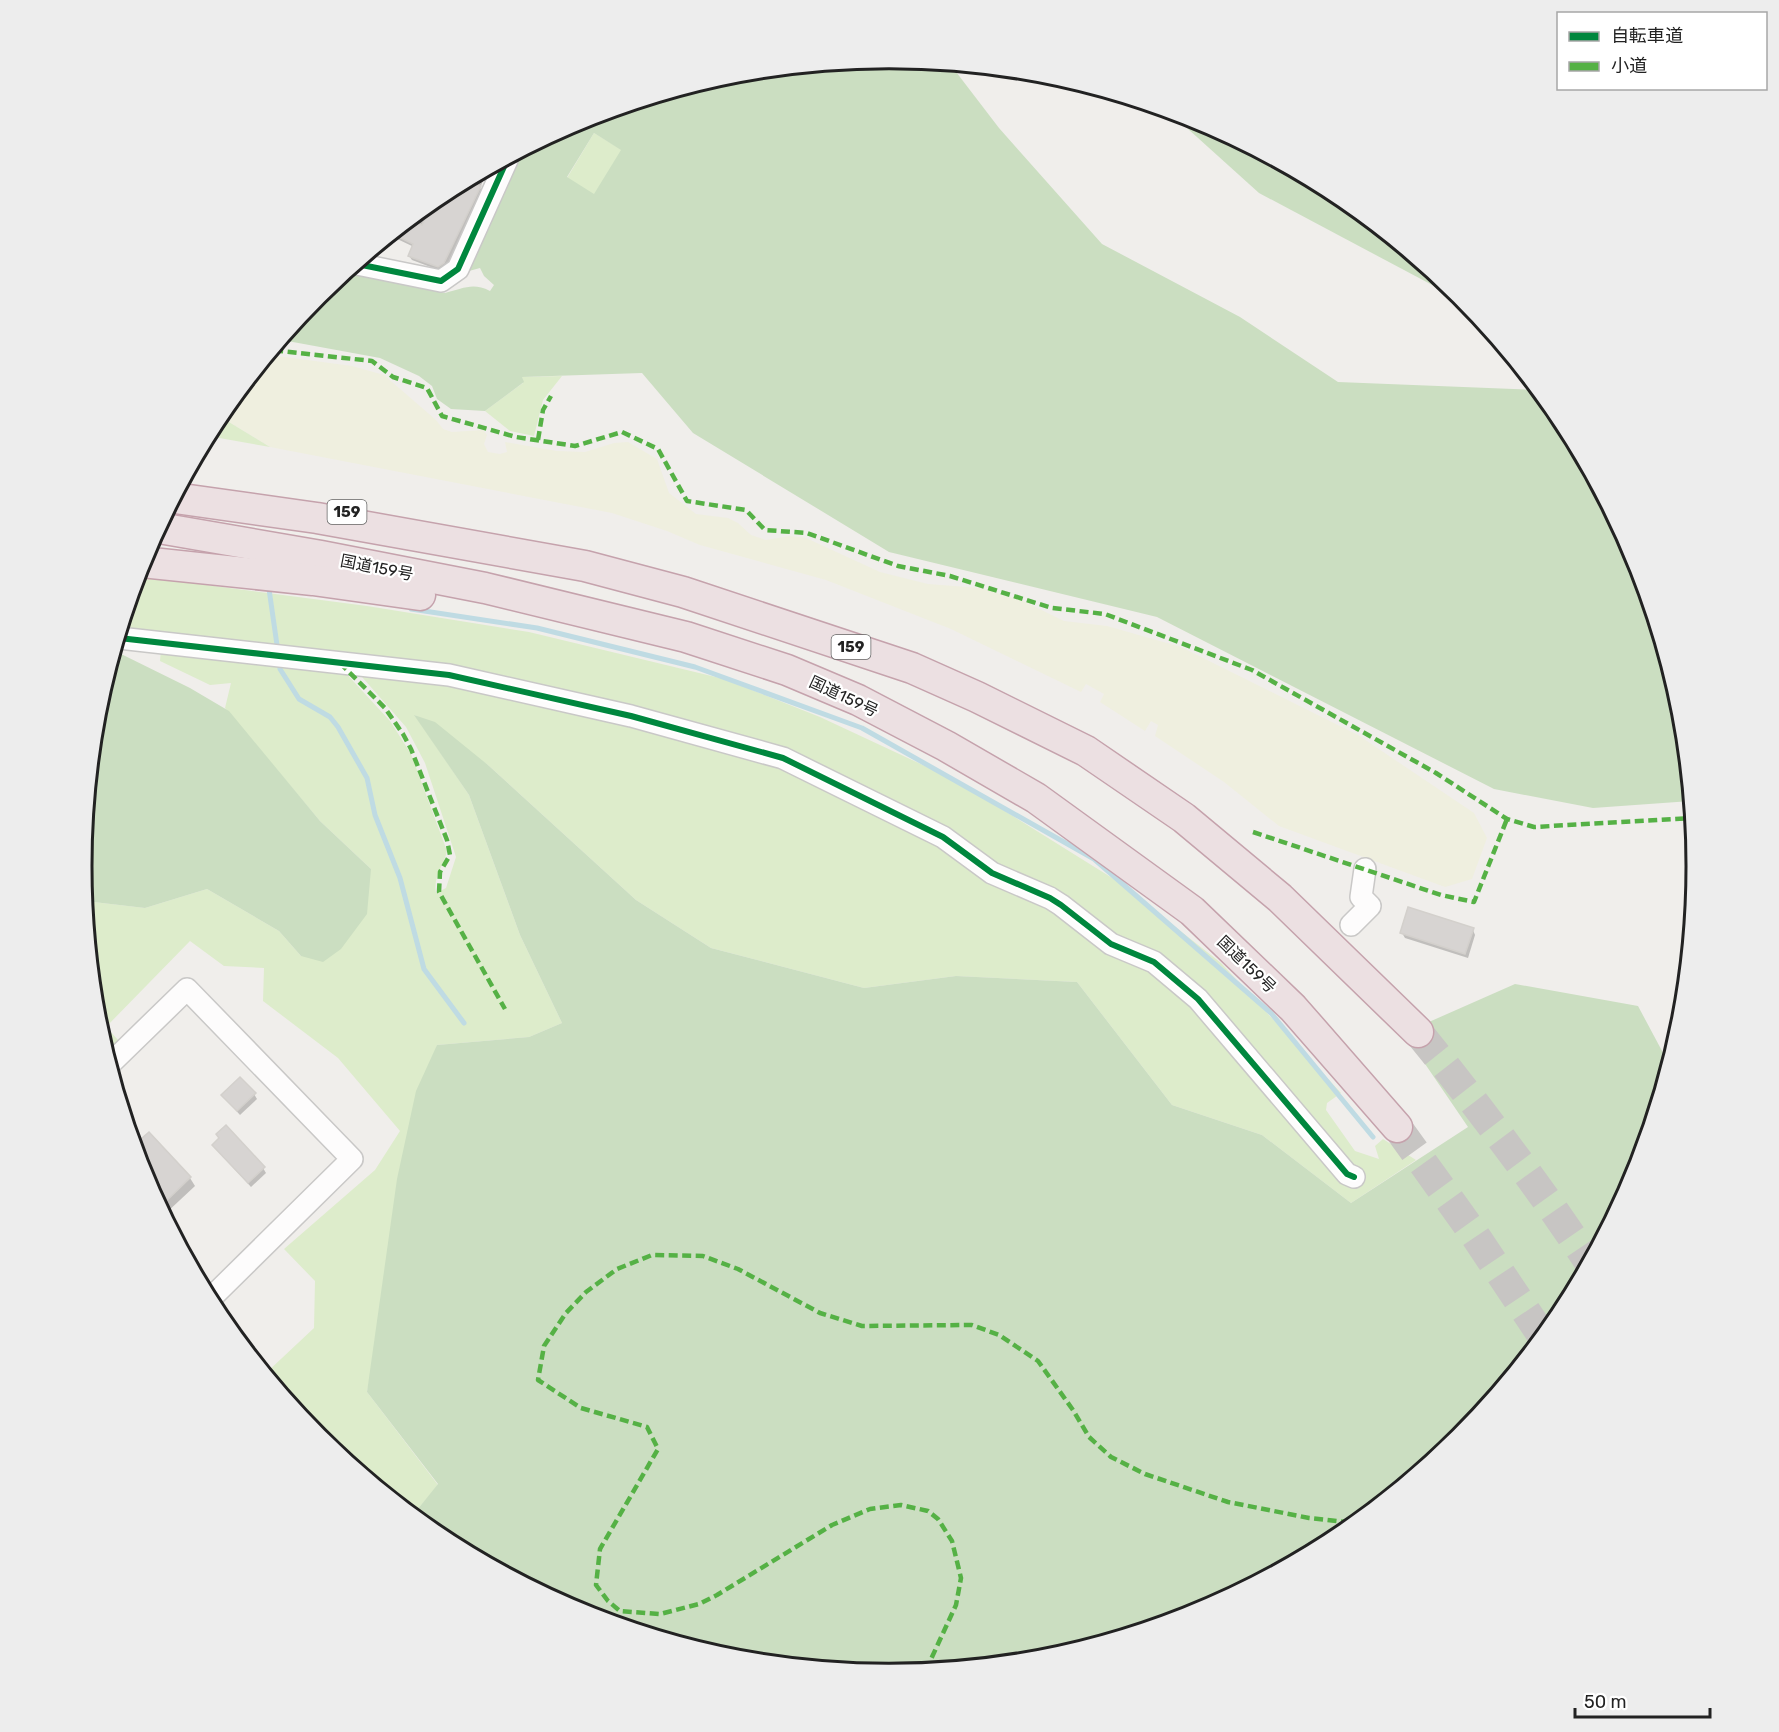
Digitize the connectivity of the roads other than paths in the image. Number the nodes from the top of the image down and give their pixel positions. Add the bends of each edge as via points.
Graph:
1 (502, 170) edge
2 (366, 266) edge
3 (192, 481) edge
4 (182, 499) edge
5 (167, 529) edge
6 (507, 551) junction
7 (152, 563) edge
8 (686, 637) junction
9 (126, 639) edge
10 (1365, 869) dead end
11 (1351, 925) dead end
12 (1418, 1032) tunnel mouth
13 (117, 1058) edge
14 (1397, 1127) tunnel mouth
15 (1354, 1177) dead end
16 (217, 1292) edge

1 - 2 street via 458,269 447,277 441,281
3 - 6 highway, 159 via 323,506
4 - 6 highway, 159
5 - 8 highway, 国道159号 via 484,588
6 - 12 highway, 159 via 585,566 683,592 830,639 945,682 1086,752 1184,819 1280,898
7 - 8 highway via 513,607
8 - 14 highway, 国道159号 via 787,670 858,700 1036,798 1192,911 1293,1008
9 - 15 street via 449,675 631,716 783,758 943,837 992,873 1050,898 1112,944 1155,962 1198,999
10 - 11 street via 1361,897 1370,906
13 - 16 street via 187,989 352,1159

